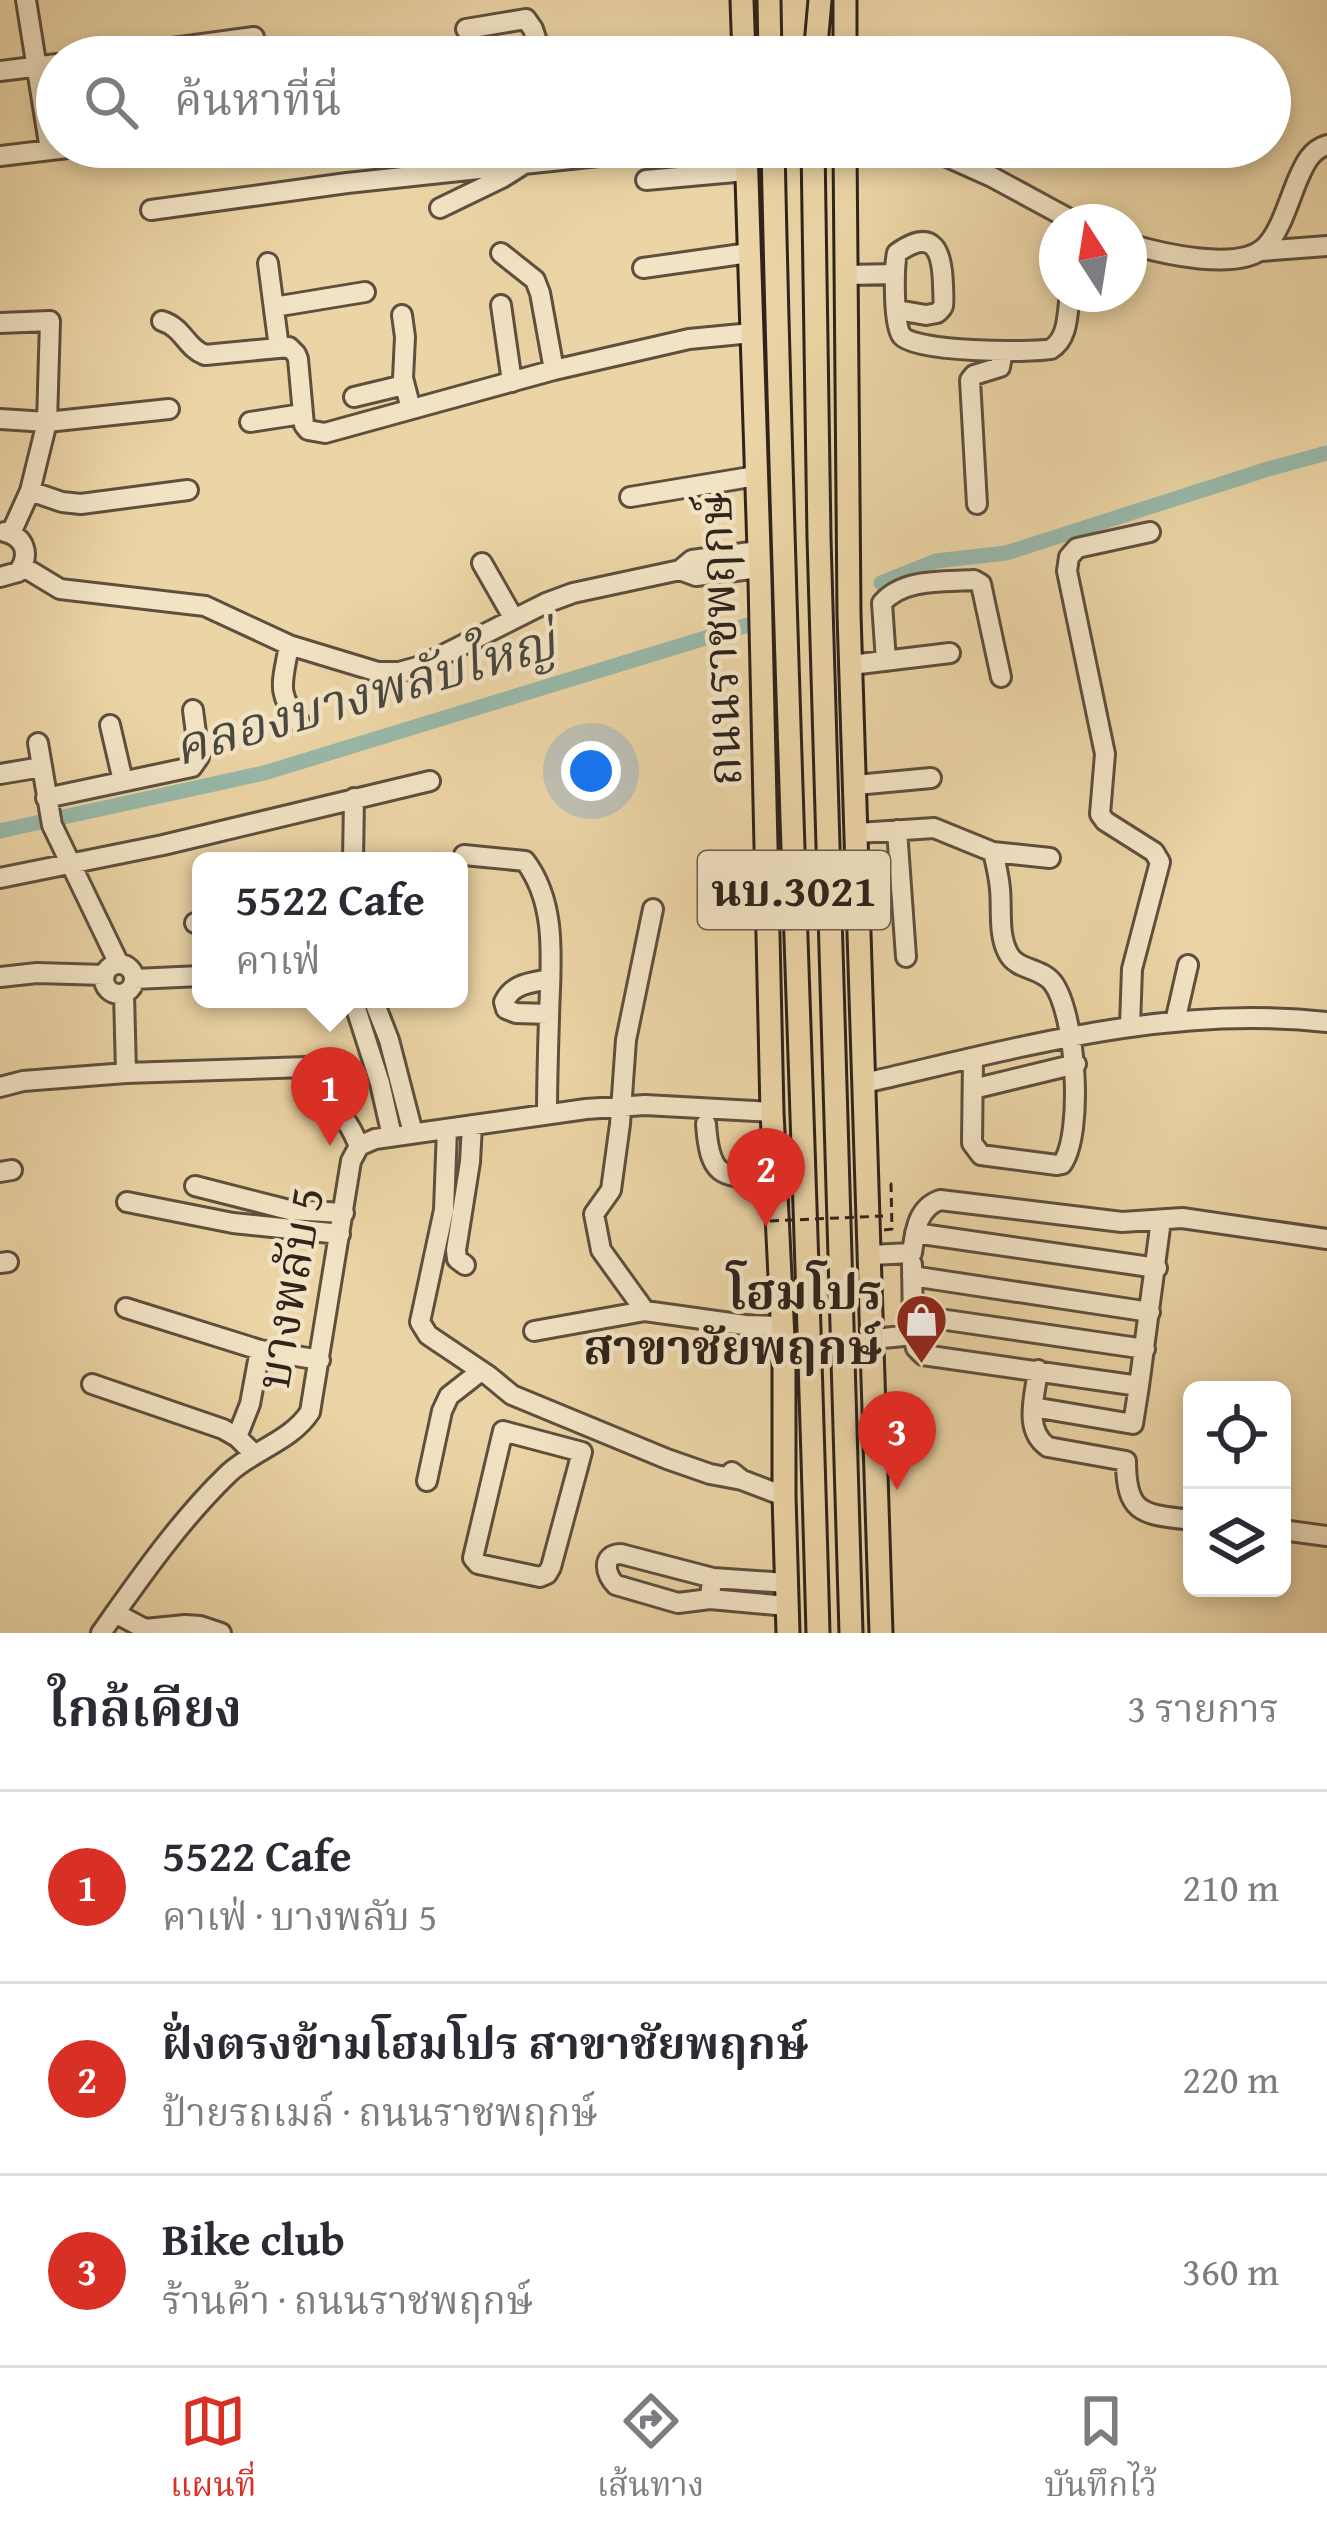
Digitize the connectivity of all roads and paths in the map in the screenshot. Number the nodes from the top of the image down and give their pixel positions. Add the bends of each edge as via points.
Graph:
1 (26, 0) edge
2 (742, 0) edge
3 (769, 0) edge
4 (807, 0) edge
5 (820, 0) edge
6 (845, 0) edge
7 (466, 29) dead end
8 (38, 36) edge
9 (535, 36) edge
10 (743, 36) edge
11 (770, 36) edge
12 (811, 36) edge
13 (816, 36) edge
14 (845, 36) edge
15 (36, 66) edge
16 (0, 71) edge
17 (1327, 145) edge
18 (36, 152) edge
19 (0, 156) edge
20 (480, 168) edge
21 (517, 168) edge
22 (774, 168) edge
23 (813, 168) edge
24 (845, 168) edge
25 (972, 168) edge
26 (746, 171) joint
27 (646, 180) dead end
28 (1042, 204) edge
29 (440, 208) dead end
30 (151, 210) dead end
31 (1327, 246) edge
32 (1147, 248) edge
33 (1263, 248) junction
34 (501, 253) dead end
35 (749, 253) junction
36 (268, 263) dead end
37 (643, 268) dead end
38 (846, 274) junction
39 (895, 274) junction
40 (365, 292) dead end
41 (500, 304) dead end
42 (274, 307) junction
43 (897, 310) junction
44 (1067, 312) edge
45 (402, 315) dead end
46 (162, 321) dead end
47 (0, 323) edge
48 (752, 333) junction
49 (279, 348) junction
50 (1003, 350) junction
51 (554, 370) junction
52 (512, 382) junction
53 (404, 385) junction
54 (354, 397) dead end
55 (169, 410) dead end
56 (411, 410) junction
57 (302, 414) junction
58 (0, 419) edge
59 (47, 422) junction
60 (250, 422) dead end
61 (756, 476) junction
62 (188, 490) dead end
63 (30, 491) junction
64 (630, 497) dead end
65 (977, 504) dead end
66 (6, 532) edge
67 (1150, 532) dead end
68 (820, 538) junction
69 (482, 563) dead end
70 (22, 566) junction
71 (759, 567) junction
72 (0, 577) edge
73 (514, 619) junction
74 (289, 645) junction
75 (950, 653) dead end
76 (886, 661) junction
77 (851, 672) junction
78 (1001, 677) dead end
79 (786, 682) junction
80 (193, 710) dead end
81 (300, 723) dead end
82 (110, 724) dead end
83 (38, 743) dead end
84 (42, 766) junction
85 (0, 774) edge
86 (932, 778) dead end
87 (123, 781) junction
88 (430, 782) dead end
89 (856, 785) junction
90 (46, 798) junction
91 (354, 798) junction
92 (897, 830) junction
93 (858, 833) junction
94 (353, 852) edge
95 (993, 852) junction
96 (468, 855) edge
97 (1050, 858) dead end
98 (73, 863) junction
99 (710, 864) dead end
100 (767, 866) junction
101 (0, 878) edge
102 (653, 909) dead end
103 (906, 957) dead end
104 (1187, 964) dead end
105 (192, 976) edge
106 (0, 977) edge
107 (120, 978) junction
108 (550, 979) junction
109 (356, 1008) edge
110 (376, 1008) edge
111 (549, 1014) junction
112 (1175, 1022) junction
113 (1327, 1022) edge
114 (1130, 1025) junction
115 (1071, 1037) junction
116 (973, 1058) junction
117 (393, 1059) junction
118 (1076, 1064) junction
119 (336, 1066) dead end
120 (374, 1067) junction
121 (126, 1073) junction
122 (865, 1083) junction
123 (0, 1087) edge
124 (973, 1089) junction
125 (621, 1106) junction
126 (328, 1112) dead end
127 (772, 1112) junction
128 (547, 1114) junction
129 (706, 1124) dead end
130 (472, 1125) junction
131 (448, 1129) junction
132 (413, 1132) junction
133 (392, 1136) junction
134 (359, 1147) junction
135 (804, 1166) junction
136 (775, 1178) junction
137 (891, 1184) dead end
138 (195, 1186) dead end
139 (127, 1202) dead end
140 (1161, 1220) junction
141 (770, 1221) dead end
142 (342, 1224) junction
143 (1327, 1239) edge
144 (914, 1243) junction
145 (871, 1255) junction
146 (465, 1265) dead end
147 (1157, 1268) junction
148 (912, 1276) junction
149 (126, 1308) dead end
150 (645, 1311) junction
151 (1150, 1312) junction
152 (912, 1315) junction
153 (782, 1327) junction
154 (534, 1331) dead end
155 (913, 1335) junction
156 (873, 1339) junction
157 (1145, 1349) junction
158 (260, 1350) junction
159 (784, 1359) junction
160 (320, 1360) junction
161 (1038, 1370) junction
162 (481, 1371) junction
163 (92, 1384) dead end
164 (1139, 1386) junction
165 (510, 1387) junction
166 (1034, 1407) junction
167 (588, 1421) junction
168 (1133, 1424) junction
169 (503, 1431) junction
170 (237, 1437) junction
171 (581, 1452) junction
172 (254, 1454) junction
173 (1126, 1462) junction
174 (427, 1481) dead end
175 (784, 1496) junction
176 (1183, 1519) edge
177 (1291, 1531) edge
178 (1327, 1536) edge
179 (713, 1577) junction
180 (787, 1595) junction
181 (710, 1599) junction
182 (115, 1613) junction
183 (101, 1633) edge
184 (221, 1633) edge
185 (788, 1633) edge
186 (818, 1633) edge
187 (851, 1633) edge
188 (881, 1633) edge

1 - 8 street
2 - 10 main road
3 - 11 main road
4 - 12 main road
5 - 13 main road
6 - 14 main road
7 - 9 street via 526,19
15 - 16 street
17 - 33 street via 1304,165
18 - 19 street
20 - 30 street
21 - 29 street
22 - 79 main road, ถนนราชพฤกษ์ / นบ.3021
23 - 68 main road, นบ.3021
24 - 38 main road, นบ.3021
25 - 28 street
26 - 27 street
26 - 35 main road, ถนนราชพฤกษ์ / นบ.3021
31 - 33 street
32 - 33 street via 1213,259
34 - 51 street via 535,280
35 - 37 street
35 - 48 main road, ถนนราชพฤกษ์ / นบ.3021
36 - 42 street
38 - 39 street
38 - 77 main road, นบ.3021
39 - 43 street
39 - 43 street via 897,253 918,241 929,242 942,261 942,309
40 - 42 street
41 - 52 street
42 - 49 street
43 - 50 street via 901,336 911,342
44 - 50 street via 1058,345
45 - 53 street
46 - 49 street via 205,355
47 - 59 street via 50,321
48 - 51 street
48 - 61 main road, ถนนราชพฤกษ์ / นบ.3021
49 - 57 street via 296,354
50 - 65 street via 1000,367 970,380
51 - 52 street
52 - 56 street
53 - 54 street
53 - 56 street
55 - 59 street
56 - 57 street via 325,433 308,430
57 - 60 street
58 - 59 street
59 - 63 street
61 - 64 street
61 - 71 main road, ถนนราชพฤกษ์ / นบ.3021
62 - 63 street via 81,504
63 - 66 street
66 - 70 street via 23,544
67 - 114 street via 1077,548 1067,571 1105,754 1100,814 1160,862 1132,969
68 - 77 main road
68 - 187 main road, นบ.3021
69 - 73 street
70 - 72 street
70 - 74 street via 60,589 205,606
71 - 73 street via 619,581
71 - 79 main road
71 - 100 main road, ถนนราชพฤกษ์ / นบ.3021
73 - 74 street via 398,673
74 - 81 street via 283,694
75 - 76 street
76 - 77 street
76 - 78 street via 882,603 890,594 974,580
77 - 89 main road, นบ.3021
79 - 135 main road, ถนนราชพฤกษ์ / นบ.3021
80 - 87 street via 196,764
82 - 87 street
83 - 84 street
84 - 85 street
84 - 90 street
86 - 89 street
87 - 90 street
88 - 91 street
89 - 93 main road, นบ.3021
90 - 98 street
91 - 94 street
91 - 98 street
92 - 93 street
92 - 95 street via 934,828
92 - 103 street
93 - 122 main road, นบ.3021
95 - 97 street
95 - 115 street via 1010,958 1051,981
96 - 108 street via 521,860 532,870 548,921
98 - 101 street
98 - 107 street
99 - 100 street
100 - 127 main road, ถนนราชพฤกษ์ / นบ.3021
102 - 125 street
104 - 112 street
105 - 107 street
106 - 107 street
107 - 121 street
108 - 111 street
108 - 111 street via 509,991 504,1001 516,1013
109 - 120 street
110 - 117 street
111 - 128 street
112 - 113 street
112 - 114 street
114 - 115 street
115 - 116 street
115 - 118 street
116 - 122 street
116 - 124 street
117 - 120 street
117 - 132 street
118 - 124 street
118 - 124 street via 1068,1154 1057,1166 976,1152
119 - 121 street
120 - 133 street
121 - 123 street
122 - 145 main road, นบ.3021
125 - 127 street, บางพลับ 5
125 - 128 street, บางพลับ 5
125 - 150 street via 611,1190 594,1214 601,1250
126 - 134 street via 347,1120
127 - 136 main road, ถนนราชพฤกษ์ / นบ.3021
128 - 130 street, บางพลับ 5
129 - 136 street via 721,1173
130 - 131 street, บางพลับ 5
130 - 146 street via 456,1250
131 - 132 street, บางพลับ 5
131 - 162 street via 444,1210 420,1322
132 - 133 street, บางพลับ 5
133 - 134 street, บางพลับ 5
134 - 142 street, บางพลับ 5
135 - 159 main road via 791,1202
135 - 186 main road, ถนนราชพฤกษ์ / นบ.3021
136 - 153 main road, ถนนราชพฤกษ์ / นบ.3021
137 - 141 path, bridge via 892,1229 884,1230 883,1216
138 - 142 street
139 - 142 street via 233,1223
140 - 143 street
140 - 144 street via 940,1200 923,1211
140 - 147 street
142 - 160 street, บางพลับ 5
144 - 145 street
144 - 147 street
144 - 148 street
145 - 156 main road, นบ.3021
147 - 151 street
148 - 151 street
148 - 152 street
149 - 158 street
150 - 153 street
150 - 154 street
151 - 157 street
152 - 155 street
152 - 157 street
153 - 159 main road, ถนนราชพฤกษ์ / นบ.3021
155 - 156 street
155 - 161 street via 923,1355
156 - 188 main road, นบ.3021
157 - 164 street
158 - 160 street
158 - 170 street
159 - 175 main road, ถนนราชพฤกษ์ / นบ.3021
160 - 172 street, บางพลับ 5 via 307,1418
161 - 164 street
161 - 166 street
162 - 165 street
162 - 174 street via 449,1396
163 - 170 street
164 - 168 street
165 - 167 street
165 - 169 street
166 - 168 street
166 - 173 street via 1035,1433 1048,1447
167 - 171 street
167 - 175 street
168 - 173 street
169 - 171 street
169 - 171 street via 473,1552 478,1564 547,1574
170 - 172 street
172 - 182 street, บางพลับ 5 via 202,1501
173 - 176 street via 1138,1509
175 - 180 main road, ถนนราชพฤกษ์ / นบ.3021
177 - 178 street
179 - 180 street
179 - 181 street
179 - 181 street via 615,1554 606,1570 616,1585 665,1600
180 - 181 street
180 - 185 main road, ถนนราชพฤกษ์ / นบ.3021
182 - 183 street, บางพลับ 5
182 - 184 street via 145,1629 185,1625

